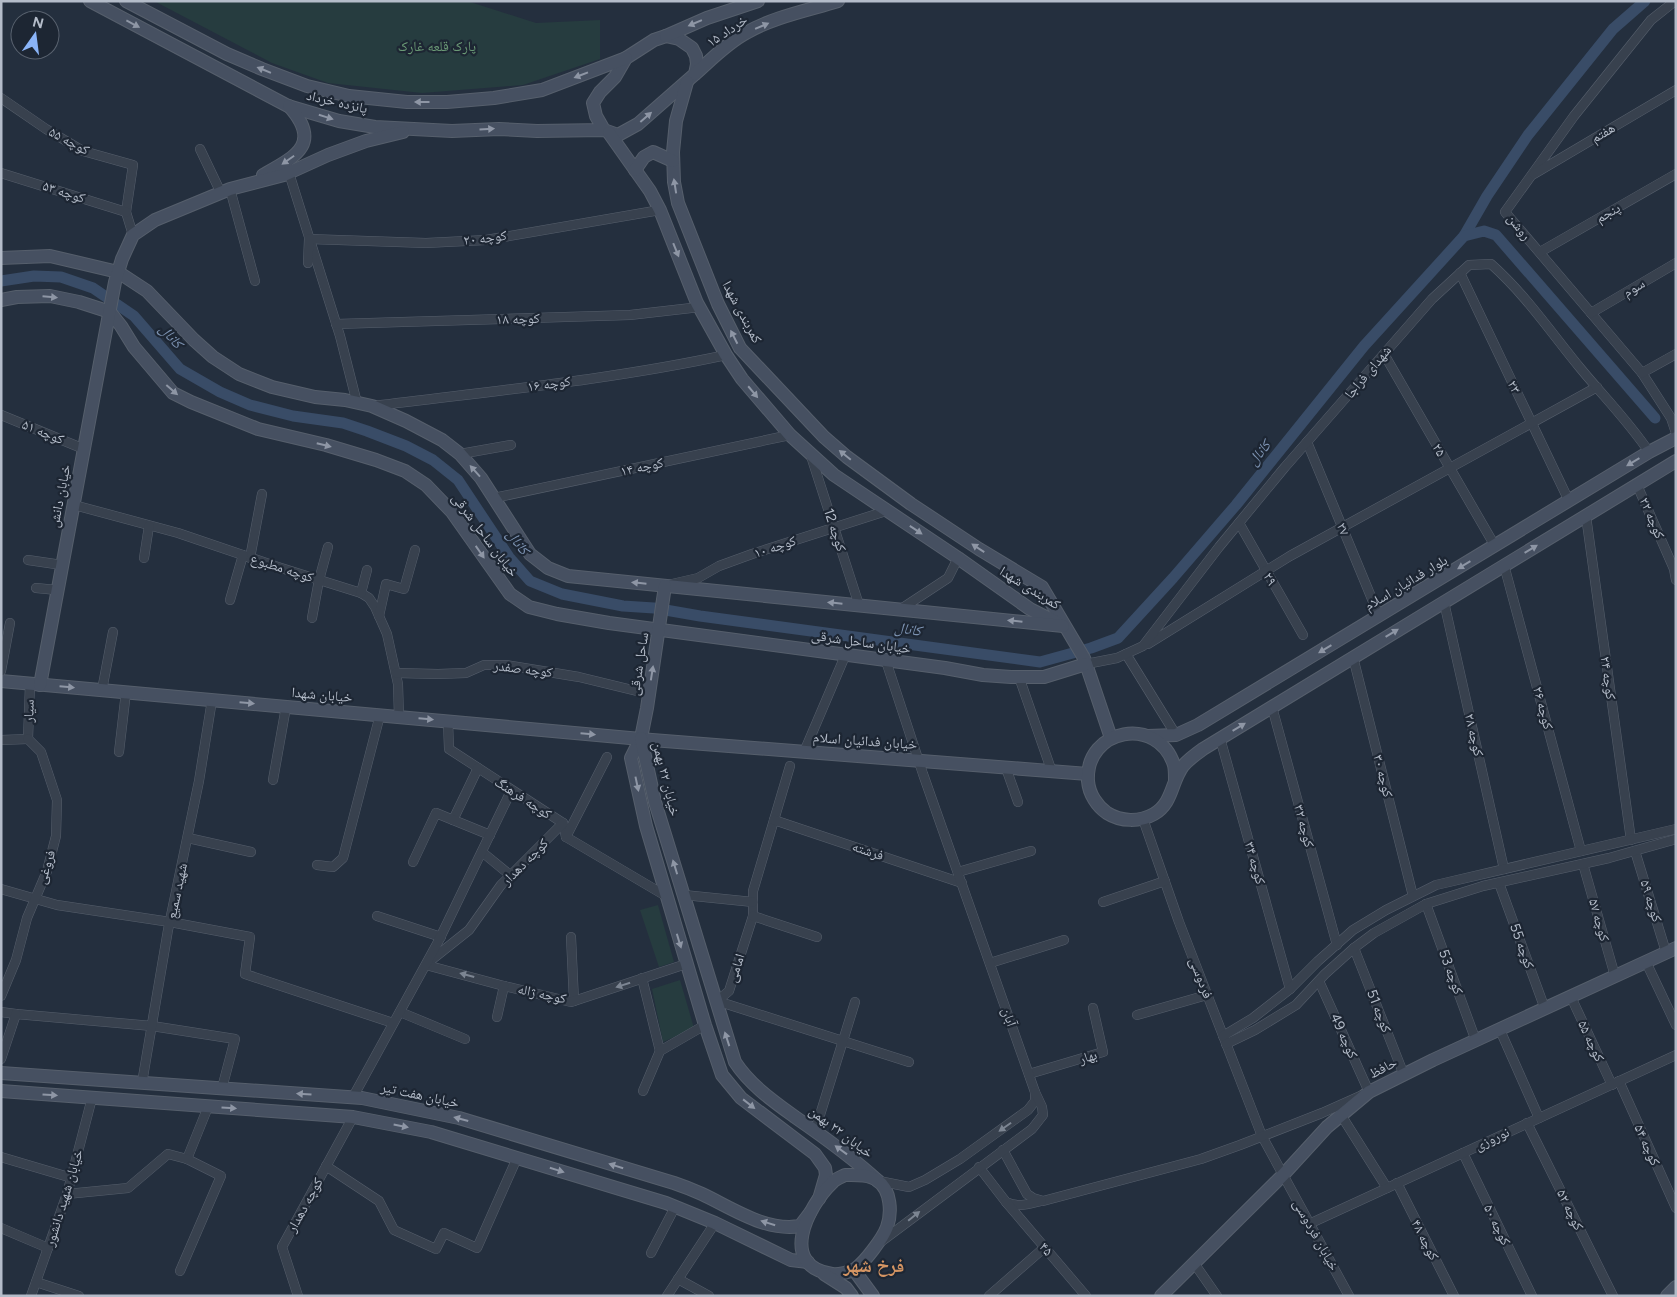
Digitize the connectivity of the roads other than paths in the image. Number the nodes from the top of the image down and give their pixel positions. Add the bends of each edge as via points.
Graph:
1 (90, 1) edge
2 (126, 1) edge
3 (758, 1) edge
4 (838, 1) edge
5 (1674, 1) edge
6 (666, 36) junction
7 (626, 58) junction
8 (691, 78) junction
9 (1676, 90) edge
10 (1, 98) edge
11 (288, 106) junction
12 (417, 128) junction
13 (606, 131) junction
14 (200, 150) dead end
15 (673, 161) junction
16 (635, 170) junction
17 (289, 172) junction
18 (1, 173) edge
19 (1676, 174) edge
20 (1530, 177) junction
21 (250, 183) junction
22 (226, 191) junction
23 (660, 210) junction
24 (126, 212) junction
25 (133, 236) junction
26 (309, 239) junction
27 (1540, 252) junction
28 (1, 258) edge
29 (308, 263) dead end
30 (1676, 263) edge
31 (1460, 273) junction
32 (116, 277) junction
33 (255, 281) dead end
34 (1, 300) edge
35 (700, 307) junction
36 (110, 312) junction
37 (1591, 313) junction
38 (336, 324) junction
39 (1384, 354) junction
40 (1676, 354) edge
41 (726, 355) junction
42 (1642, 374) junction
43 (1597, 386) junction
44 (357, 403) junction
45 (372, 406) junction
46 (1, 415) edge
47 (1532, 423) junction
48 (1676, 433) edge
49 (790, 436) junction
50 (1676, 438) edge
51 (1307, 442) junction
52 (511, 445) dead end
53 (84, 448) junction
54 (1649, 452) junction
55 (460, 454) junction
56 (810, 454) junction
57 (1676, 460) edge
58 (1449, 468) junction
59 (1637, 484) junction
60 (262, 494) dead end
61 (494, 498) junction
62 (1569, 501) junction
63 (74, 505) junction
64 (886, 511) junction
65 (1586, 516) junction
66 (1239, 523) junction
67 (149, 526) junction
68 (1342, 527) junction
69 (834, 528) junction
70 (1495, 546) junction
71 (328, 547) dead end
72 (415, 550) dead end
73 (246, 557) junction
74 (144, 558) dead end
75 (958, 558) junction
76 (28, 560) dead end
77 (62, 565) junction
78 (1504, 565) junction
79 (368, 570) dead end
80 (1266, 572) junction
81 (319, 580) junction
82 (1676, 580) edge
83 (36, 588) dead end
84 (57, 590) junction
85 (664, 590) junction
86 (361, 593) junction
87 (230, 600) dead end
88 (1444, 602) junction
89 (860, 605) junction
90 (901, 609) junction
91 (379, 616) junction
92 (1379, 616) junction
93 (312, 618) dead end
94 (10, 623) dead end
95 (660, 626) junction
96 (1066, 630) junction
97 (113, 632) dead end
98 (1303, 635) dead end
99 (1143, 646) junction
100 (1126, 654) junction
101 (844, 656) junction
102 (1353, 657) junction
103 (886, 661) junction
104 (1085, 661) junction
105 (1, 670) edge
106 (396, 673) junction
107 (1019, 677) junction
108 (1, 681) edge
109 (35, 684) junction
110 (102, 690) junction
111 (126, 692) junction
112 (649, 694) junction
113 (212, 700) junction
114 (286, 707) junction
115 (1272, 707) junction
116 (380, 715) junction
117 (399, 717) junction
118 (448, 721) junction
119 (1176, 735) junction
120 (1146, 736) junction
121 (641, 738) junction
122 (1111, 738) junction
123 (1220, 738) junction
124 (28, 739) junction
125 (1, 740) edge
126 (119, 752) dead end
127 (804, 752) junction
128 (607, 757) dead end
129 (919, 760) junction
130 (790, 766) dead end
131 (478, 768) junction
132 (1006, 768) junction
133 (1052, 772) junction
134 (1088, 774) junction
135 (273, 780) dead end
136 (1175, 780) junction
137 (511, 791) junction
138 (1018, 802) dead end
139 (1143, 819) junction
140 (453, 820) junction
141 (774, 820) junction
142 (563, 823) junction
143 (1676, 829) edge
144 (490, 835) junction
145 (566, 837) junction
146 (188, 838) junction
147 (1631, 840) junction
148 (1676, 840) edge
149 (1031, 851) dead end
150 (1582, 851) junction
151 (1635, 851) junction
152 (251, 852) dead end
153 (482, 852) junction
154 (413, 862) dead end
155 (1582, 864) junction
156 (317, 865) dead end
157 (1504, 869) junction
158 (958, 872) junction
159 (510, 875) junction
160 (1164, 881) junction
161 (962, 883) junction
162 (1499, 883) junction
163 (1, 889) edge
164 (684, 895) junction
165 (666, 896) junction
166 (1413, 896) junction
167 (34, 900) junction
168 (753, 902) junction
169 (1103, 902) dead end
170 (1426, 904) junction
171 (377, 916) dead end
172 (753, 916) junction
173 (170, 922) junction
174 (441, 937) junction
175 (571, 937) dead end
176 (817, 937) dead end
177 (1064, 940) dead end
178 (1336, 945) junction
179 (1354, 948) junction
180 (1671, 950) edge
181 (990, 962) junction
182 (1646, 962) junction
183 (686, 964) junction
184 (426, 965) junction
185 (1615, 976) junction
186 (642, 978) junction
187 (1319, 981) junction
188 (504, 986) junction
189 (1290, 988) junction
190 (1207, 995) junction
191 (1, 996) edge
192 (1571, 997) junction
193 (574, 1000) junction
194 (717, 1001) junction
195 (855, 1002) dead end
196 (1093, 1008) dead end
197 (1545, 1009) junction
198 (1, 1012) edge
199 (400, 1012) junction
200 (16, 1014) junction
201 (497, 1016) dead end
202 (1137, 1016) dead end
203 (393, 1023) junction
204 (1676, 1025) edge
205 (152, 1026) junction
206 (704, 1026) junction
207 (1500, 1030) junction
208 (465, 1039) dead end
209 (1225, 1040) junction
210 (842, 1041) junction
211 (1476, 1041) junction
212 (660, 1051) junction
213 (1676, 1055) edge
214 (1, 1059) edge
215 (909, 1062) dead end
216 (1, 1073) edge
217 (1029, 1074) junction
218 (1404, 1075) junction
219 (96, 1080) junction
220 (142, 1083) junction
221 (1615, 1083) junction
222 (222, 1088) junction
223 (1, 1092) edge
224 (643, 1092) dead end
225 (1035, 1092) junction
226 (1369, 1092) junction
227 (353, 1097) junction
228 (92, 1098) junction
229 (208, 1107) junction
230 (1341, 1116) junction
231 (353, 1117) junction
232 (1539, 1118) junction
233 (1528, 1123) junction
234 (815, 1131) junction
235 (1262, 1136) junction
236 (1003, 1150) junction
237 (1463, 1153) junction
238 (1, 1158) edge
239 (517, 1158) junction
240 (187, 1159) junction
241 (326, 1166) junction
242 (979, 1167) junction
243 (1282, 1175) junction
244 (72, 1178) junction
245 (878, 1181) junction
246 (1397, 1184) junction
247 (1387, 1188) junction
248 (67, 1194) junction
249 (819, 1199) junction
250 (1043, 1201) junction
251 (1006, 1202) junction
252 (675, 1207) junction
253 (1676, 1208) edge
254 (810, 1213) junction
255 (715, 1223) junction
256 (1309, 1224) junction
257 (1, 1228) edge
258 (875, 1246) junction
259 (1045, 1247) junction
260 (48, 1248) junction
261 (651, 1252) dead end
262 (808, 1262) junction
263 (1194, 1263) junction
264 (854, 1270) junction
265 (180, 1271) dead end
266 (819, 1271) junction
267 (678, 1279) junction
268 (36, 1282) junction
269 (1676, 1287) edge
270 (31, 1296) edge
271 (79, 1296) edge
272 (298, 1296) edge
273 (667, 1296) edge
274 (709, 1296) edge
275 (852, 1296) edge
276 (873, 1296) edge
277 (989, 1296) edge
278 (1086, 1296) edge
279 (1161, 1296) edge
280 (1217, 1296) edge
281 (1348, 1296) edge
282 (1454, 1296) edge
283 (1532, 1296) edge
284 (1613, 1296) edge
285 (1667, 1296) edge

1 -> 11 street, پانزده خرداد
7 -> 2 street, پانزده خرداد via 542,90 494,98 407,102 349,96 307,86 262,69
3 -> 6 street, ۱۵ خرداد
8 -> 4 street, ۱۵ خرداد via 746,32
5 - 20 street, روشن via 1651,20
6 - 7 street, ۱۵ خرداد
6 - 8 street via 679,39 692,48 697,64
7 - 13 street, کمربندی شهدا via 593,103 596,116
13 -> 8 street, ۱۵ خرداد via 618,135 638,124
8 - 15 street, کمربندی شهدا via 676,121
9 - 20 street, هفتم
10 - 24 street, کوچه ۵۵ via 84,151 133,165
11 -> 12 street, پانزده خرداد via 339,121 376,127
11 -> 21 street via 302,124 304,143 291,159
12 -> 13 street, پانزده خرداد
12 - 17 street via 366,141
13 - 16 street, کمربندی شهدا
14 - 22 street
15 - 16 street via 653,152 644,157
96 -> 15 street, کمربندی شهدا via 1042,587 911,504 847,457 740,348 718,304 678,203
16 - 23 street, کمربندی شهدا
17 - 21 street
17 - 26 street
18 - 24 street, کوچه ۵۳
19 - 27 street, پنجم
20 - 27 street, روشن via 1505,212
21 - 22 street
22 - 25 street via 155,220
22 - 33 street
23 - 26 street, کوچه ۲۰ via 486,240 426,243
23 -> 35 street, کمربندی شهدا
24 - 25 street, کوچه ۵۵
25 - 32 street, خیابان دانش
26 - 29 street
26 - 38 street
27 - 37 street, روشن
28 - 32 street, خیابان ساحل شرقی via 50,256
30 - 37 street, سوم
31 - 39 street, شهدای فراجا via 1432,299
31 - 43 street, شهدای فراجا via 1469,265 1492,264 1511,282
31 - 47 street, ۲۳
32 - 36 street, خیابان دانش
32 - 44 street, خیابان ساحل شرقی via 147,291 213,358 239,374 272,387
34 -> 36 street via 50,296
35 - 38 street, کوچه ۱۸ via 630,315
35 - 41 street, کمربندی شهدا
36 - 53 street, خیابان دانش
36 -> 95 street, خیابان ساحل شرقی via 134,347 173,393 258,429 326,445 405,471 426,486 452,512 510,594 529,607 557,614
37 - 42 street, روشن
38 - 44 street
39 - 51 street, شهدای فراجا
39 - 58 street, ۲۵
40 - 42 street
41 - 45 street, کوچه ۱۶ via 656,369
41 -> 49 street, کمربندی شهدا
42 - 48 street, روشن via 1671,418
43 - 47 street
43 - 54 street, شهدای فراجا
44 - 45 street, خیابان ساحل شرقی
45 - 55 street, خیابان ساحل شرقی via 442,440
46 - 53 street, کوچه ۵۱
47 - 58 street
47 - 62 street, ۲۳
49 - 56 street, کمربندی شهدا
49 - 61 street, کوچه ۱۴
50 - 54 street, بلوار فدائیان اسلام
51 - 66 street, شهدای فراجا
51 - 68 street, ۲۷
52 - 55 street
53 - 63 street, خیابان دانش
54 -> 62 street, بلوار فدائیان اسلام
61 -> 55 street, خیابان ساحل شرقی
56 - 64 street, کمربندی شهدا
56 - 69 street, کوچه 12
57 - 59 street
58 - 68 street
58 - 70 street, ۲۵
59 - 65 street
59 - 82 street, کوچه ۲۲
60 - 73 street
85 -> 61 street, خیابان ساحل شرقی via 568,576 548,568 530,554
62 - 70 street, بلوار فدائیان اسلام
63 - 67 street, کوچه مطبوع
63 - 77 street, خیابان دانش
64 - 69 street, کوچه ۱۰
64 -> 75 street, کمربندی شهدا
78 -> 65 street
65 - 147 street, کوچه ۲۴
66 - 80 street, ۲۹
66 - 99 street, شهدای فراجا
67 - 73 street, کوچه مطبوع
67 - 74 street
68 - 80 street
68 - 92 street, ۲۷
69 - 85 street, کوچه ۱۰ via 719,566 698,578
69 - 89 street, کوچه 12
70 -> 92 street, بلوار فدائیان اسلام
71 - 81 street
72 - 91 street via 404,589 386,584
73 - 81 street, کوچه مطبوع
73 - 87 street
75 - 90 street via 948,578
75 - 96 street, کمربندی شهدا
76 - 77 street
77 - 84 street, خیابان دانش
78 - 88 street
78 - 150 street, کوچه ۲۶
79 - 86 street
80 - 98 street, ۲۹
80 - 99 street
81 - 86 street, کوچه مطبوع
81 - 93 street
83 - 84 street
84 - 109 street, خیابان دانش
89 -> 85 street, خیابان ساحل شرقی
85 - 95 street, ساحل شرقی
86 - 91 street via 369,598
102 -> 88 street
88 - 157 street, کوچه ۲۸
89 - 90 street, خیابان ساحل شرقی
96 -> 90 street, خیابان ساحل شرقی
91 - 106 street via 387,634
92 -> 119 street, بلوار فدائیان اسلام
94 - 105 street
95 - 101 street, خیابان ساحل شرقی
112 -> 95 street, ساحل شرقی
96 - 104 street
97 - 110 street
99 - 100 street, شهدای فراجا
100 - 104 street, شهدای فراجا
100 - 119 street
101 - 103 street, خیابان ساحل شرقی
101 - 127 street
102 - 115 street
102 - 166 street, کوچه ۳۰
103 - 107 street, خیابان ساحل شرقی
103 - 129 street, آبان
104 - 107 street, خیابان ساحل شرقی via 1044,677
104 - 122 street
106 - 112 street, کوچه صفدر via 438,674 466,672 484,665 506,666 579,677
106 - 117 street
107 - 133 street
108 - 109 street, خیابان شهدا
109 -> 110 street, خیابان شهدا
109 - 124 street, سیار
110 - 111 street, خیابان شهدا
111 - 113 street, خیابان شهدا
111 - 126 street
112 - 121 street, ساحل شرقی
113 -> 114 street, خیابان شهدا
113 - 146 street, شهید سمیع
114 - 116 street, خیابان شهدا
114 - 135 street
123 -> 115 street
115 - 178 street, کوچه ۳۲
116 - 117 street, خیابان شهدا
116 - 156 street via 343,858 333,867
117 -> 118 street, خیابان شهدا
118 -> 121 street, خیابان شهدا
118 - 131 street, کوچه فرهنگ via 449,749
119 - 120 street, بلوار فدائیان اسلام
120 - 122 street via 1132,733
120 - 136 street via 1158,742 1168,753 1174,766
121 - 127 street, خیابان فدائیان اسلام
164 -> 121 street, خیابان ۲۲ بهمن via 655,802
121 -> 165 street, خیابان ۲۲ بهمن via 631,758
122 - 134 street via 1095,753
123 - 136 street via 1184,765
123 - 189 street, کوچه ۳۴
124 - 125 street
124 - 167 street, فروغی via 41,752 57,800 56,836 47,871
127 - 129 street, خیابان فدائیان اسلام
128 - 145 street
129 - 132 street, خیابان فدائیان اسلام
129 - 158 street, آبان
130 - 141 street, امامی
131 - 137 street, کوچه فرهنگ
131 - 140 street
132 - 133 street, خیابان فدائیان اسلام
132 - 138 street
133 - 134 street, خیابان فدائیان اسلام
134 - 139 street via 1093,797 1109,814 1131,820
136 - 139 street via 1166,804
137 - 142 street, کوچه فرهنگ
137 - 144 street, کوچه دهدار
139 - 160 street, فردوسی
140 - 144 street
140 - 154 street via 436,812
141 - 161 street, فرشته
141 - 168 street, امامی
142 - 145 street, کوچه فرهنگ
142 - 159 street, کوچه دهدار
143 - 147 street
144 - 153 street, کوچه دهدار
145 - 165 street
146 - 152 street
146 - 173 street, شهید سمیع
147 - 150 street
148 - 151 street
149 - 158 street
150 - 157 street
151 - 155 street
151 - 180 street, کوچه ۵۹
153 - 159 street
153 - 174 street, کوچه دهدار
155 - 162 street
155 - 185 street, کوچه ۵۷
157 - 166 street via 1436,885
158 - 161 street, آبان
159 - 184 street, کوچه دهدار via 469,930
160 - 169 street
160 - 190 street, فردوسی
161 - 181 street, آبان
162 - 170 street
162 - 197 street, کوچه 55
163 - 167 street
164 - 168 street
164 - 194 street, خیابان ۲۲ بهمن
165 -> 183 street, خیابان ۲۲ بهمن
166 - 178 street via 1354,930
167 - 173 street
167 - 191 street, فروغی
168 - 172 street, امامی
170 - 179 street
170 - 211 street, کوچه 53
171 - 174 street
172 - 176 street
172 - 194 street, امامی via 729,992
173 - 203 street via 250,937 244,974
173 - 205 street, شهید سمیع
174 - 184 street, کوچه دهدار
175 - 193 street
177 - 181 street
178 - 189 street
179 - 187 street
179 - 218 street, کوچه 51
180 - 182 street, حافظ
181 - 217 street, آبان
182 - 185 street, حافظ
182 - 204 street
183 - 186 street, کوچه ژاله
183 - 206 street, خیابان ۲۲ بهمن
188 -> 184 street, کوچه ژاله
184 - 199 street, کوچه دهدار
185 - 192 street, حافظ
186 -> 193 street, کوچه ژاله
186 - 212 street
187 - 209 street via 1284,1013
187 - 226 street, کوچه 49
188 - 193 street, کوچه ژاله via 571,1002
188 - 201 street
189 - 209 street
190 - 202 street
190 - 209 street, فردوسی
192 - 197 street, حافظ
192 - 221 street, کوچه ۵۵
194 - 210 street
234 -> 194 street, خیابان ۲۲ بهمن via 743,1075 735,1062
195 - 210 street
196 - 217 street, بهار via 1103,1052
197 - 207 street, حافظ
198 - 200 street
199 - 203 street, کوچه دهدار
199 - 208 street
200 - 205 street
200 - 214 street
203 - 227 street, کوچه دهدار
205 - 220 street, شهید سمیع
205 - 222 street via 235,1040
206 - 212 street
206 -> 249 street, خیابان ۲۲ بهمن via 722,1075 741,1098 815,1154 825,1168
207 - 211 street, حافظ
207 - 232 street
209 - 235 street, فردوسی
210 - 215 street
210 - 234 street
211 - 218 street, حافظ
212 - 224 street
213 - 221 street, نوروزی
216 - 219 street, خیابان هفت تیر
217 - 225 street, آبان
218 - 226 street, حافظ
219 - 220 street, خیابان هفت تیر
219 - 228 street
220 - 222 street, خیابان هفت تیر
221 - 232 street, نوروزی
221 - 253 street, کوچه ۵۴
227 -> 222 street, خیابان هفت تیر
223 -> 228 street
225 - 236 street, آبان via 1043,1115 1032,1128
225 -> 245 street via 1035,1101 1028,1110 925,1180 909,1187
226 - 230 street, حافظ
226 - 235 street
254 -> 227 street, خیابان هفت تیر via 800,1226 781,1227 750,1217 674,1183 459,1118
228 - 229 street
228 - 244 street, خیابان شهید دانشور
229 -> 231 street
229 - 240 street
230 - 243 street, حافظ
230 - 247 street
231 -> 239 street via 431,1132
231 - 241 street, کوچه دهدار
232 - 233 street, نوروزی
233 - 237 street, نوروزی
233 - 284 street, کوچه ۵۲
245 -> 234 street, خیابان ۲۲ بهمن
235 - 243 street, خیابان فردوسی
235 - 250 street via 1201,1158
236 - 242 street
236 - 250 street via 1027,1194
237 - 246 street, نوروزی
237 - 283 street, کوچه ۵۰
238 - 244 street
239 - 241 street via 477,1248 444,1233 436,1249 394,1230 379,1201
239 -> 252 street
240 - 248 street via 168,1154 128,1188
240 - 265 street via 222,1176
241 - 272 street, کوچه دهدار via 282,1247
242 - 251 street, ۴۵
258 -> 242 street
243 - 256 street, خیابان فردوسی
243 - 263 street, حافظ
244 - 248 street, خیابان شهید دانشور
245 - 249 street via 861,1175 845,1175 832,1182
245 - 258 street via 887,1193 890,1209 887,1228
246 - 247 street, نوروزی
246 - 282 street, کوچه ۴۸
247 - 256 street, نوروزی
248 - 260 street, خیابان شهید دانشور
249 - 254 street
250 - 251 street via 1018,1205
251 - 259 street, ۴۵
252 - 255 street
252 - 261 street
254 - 262 street via 800,1248
255 - 262 street via 791,1260
255 - 267 street
256 - 281 street, خیابان فردوسی
257 - 260 street
258 - 264 street
259 - 277 street
259 - 278 street, ۴۵
260 - 268 street, خیابان شهید دانشور
262 - 266 street
263 - 279 street, حافظ
263 - 280 street
264 - 266 street via 835,1274
264 - 276 street
266 - 275 street via 846,1288
267 - 273 street
267 - 274 street
268 - 270 street, خیابان شهید دانشور
268 - 271 street
269 - 285 street

